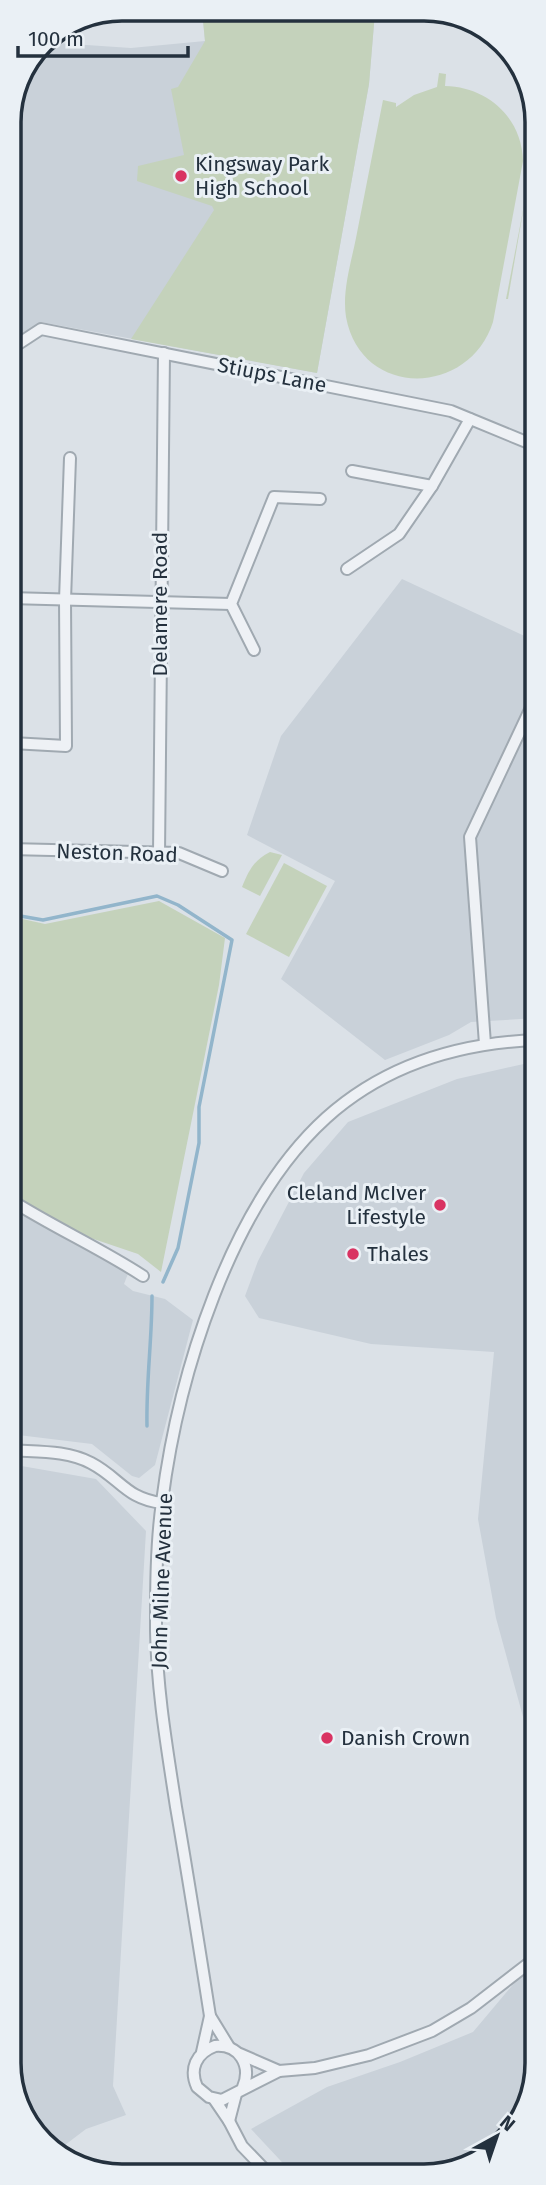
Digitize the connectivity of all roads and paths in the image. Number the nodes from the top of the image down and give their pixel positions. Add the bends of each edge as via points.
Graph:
1 (21, 342) edge
2 (163, 353) junction
3 (470, 419) junction
4 (525, 442) edge
5 (70, 458) dead end
6 (352, 471) dead end
7 (432, 486) junction
8 (320, 499) dead end
9 (347, 569) dead end
10 (21, 598) edge
11 (65, 600) junction
12 (159, 602) junction
13 (231, 604) junction
14 (254, 650) dead end
15 (525, 722) edge
16 (21, 744) edge
17 (21, 849) edge
18 (159, 854) junction
19 (222, 871) dead end
20 (525, 1041) edge
21 (485, 1044) junction
22 (21, 1207) edge
23 (137, 1276) dead end
24 (21, 1451) edge
25 (162, 1503) junction
26 (525, 1966) edge
27 (211, 2016) junction
28 (229, 2047) junction
29 (202, 2052) junction
30 (239, 2054) junction
31 (279, 2071) junction
32 (240, 2091) junction
33 (214, 2099) junction
34 (229, 2121) junction
35 (259, 2164) edge

1 - 2 street, Stiups Lane via 41,329
2 - 3 street, Stiups Lane via 451,411
2 - 12 street, Delamere Road
3 - 4 street, Stiups Lane
3 - 7 street
5 - 11 street
6 - 7 street
7 - 9 street via 399,534
8 - 13 street via 274,497
10 - 11 street
11 - 12 street
11 - 16 street via 66,746
12 - 13 street
12 - 18 street, Delamere Road
13 - 14 street
15 - 21 street via 470,837
17 - 18 street, Neston Road
18 - 19 street, Neston Road via 179,853
20 - 21 street, John Milne Avenue
21 - 25 street, John Milne Avenue via 413,1064 368,1087 328,1117 281,1168 240,1241 206,1322 183,1400
22 - 23 street via 58,1230 98,1247
24 - 25 street via 82,1459 135,1498
25 - 27 street, John Milne Avenue via 156,1630 159,1688
26 - 31 street via 432,2031 369,2055
27 - 28 street, John Milne Avenue
27 - 29 street, John Milne Avenue
28 - 29 street via 215,2046
28 - 30 street
29 - 33 street via 195,2062 194,2079 204,2094
30 - 31 street
30 - 32 street via 247,2070
31 - 32 street
32 - 33 street
32 - 34 street
33 - 34 street
34 - 35 street via 242,2146

